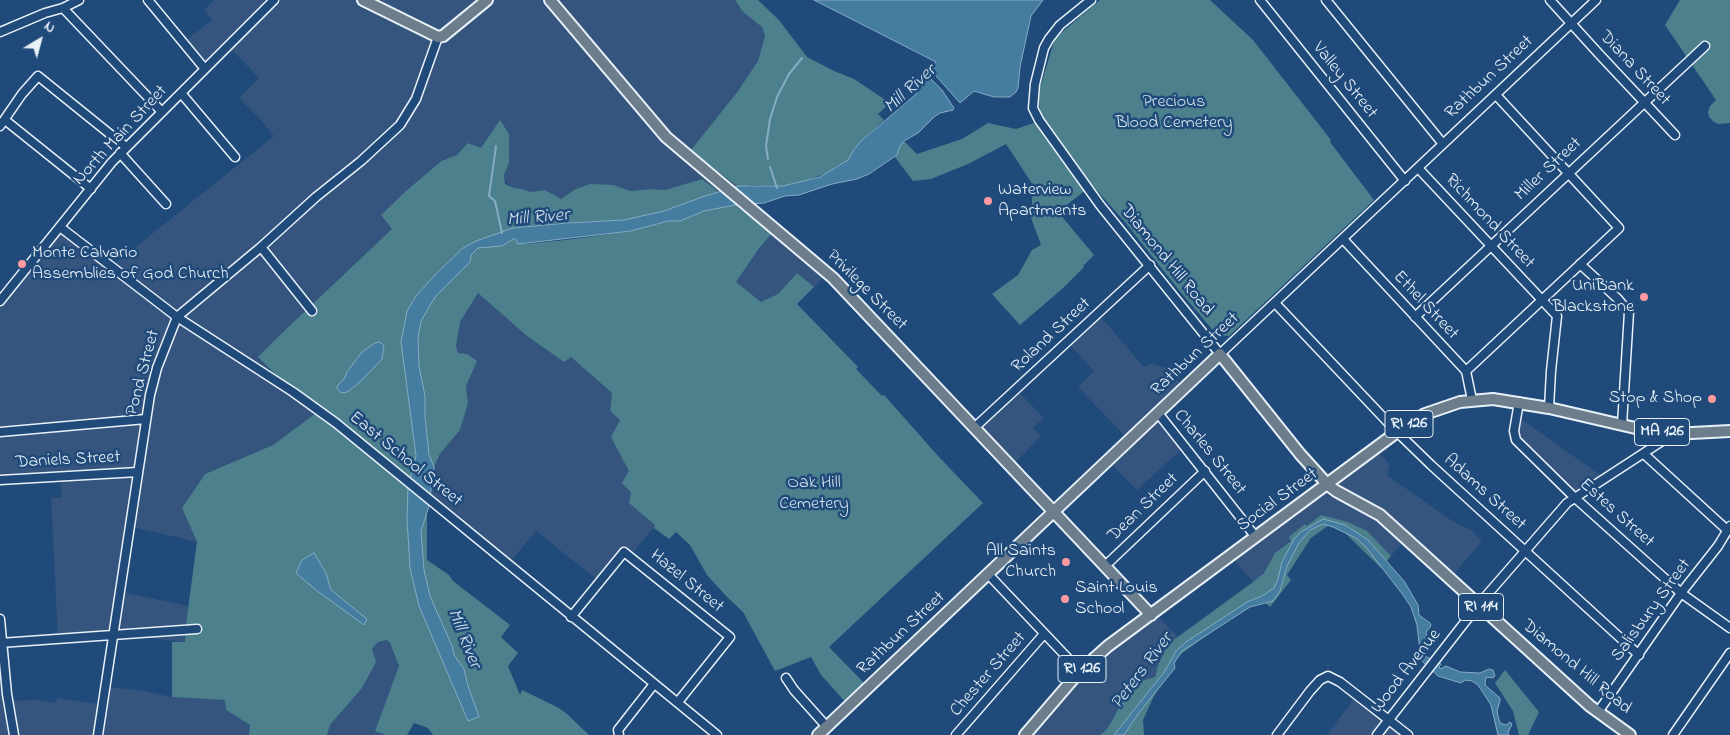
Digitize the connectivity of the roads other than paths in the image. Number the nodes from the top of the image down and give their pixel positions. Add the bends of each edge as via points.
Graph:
1 (79, 0) edge
2 (148, 0) edge
3 (274, 0) edge
4 (363, 0) edge
5 (487, 0) edge
6 (550, 0) edge
7 (1091, 0) edge
8 (1260, 0) edge
9 (1326, 0) edge
10 (1550, 0) edge
11 (1596, 0) edge
12 (63, 8) junction
13 (1571, 24) junction
14 (0, 32) edge
15 (438, 37) junction
16 (1705, 46) dead end
17 (205, 69) junction
18 (181, 94) junction
19 (1496, 95) junction
20 (1644, 102) junction
21 (162, 112) junction
22 (2, 123) edge
23 (1675, 135) dead end
24 (1443, 144) junction
25 (123, 150) junction
26 (235, 157) dead end
27 (1418, 168) junction
28 (1568, 173) junction
29 (1405, 181) junction
30 (91, 189) junction
31 (166, 204) dead end
32 (60, 226) junction
33 (1343, 239) junction
34 (261, 246) junction
35 (1491, 246) junction
36 (1580, 264) junction
37 (1150, 265) junction
38 (0, 301) edge
39 (1542, 301) junction
40 (1275, 303) junction
41 (312, 311) dead end
42 (177, 317) junction
43 (1415, 317) junction
44 (1220, 354) junction
45 (1466, 372) junction
46 (1472, 400) junction
47 (1505, 400) joint
48 (1519, 402) junction
49 (1549, 408) junction
50 (1158, 413) junction
51 (146, 420) junction
52 (1622, 425) junction
53 (974, 428) junction
54 (0, 432) edge
55 (1397, 432) junction
56 (1730, 432) edge
57 (1673, 434) junction
58 (1644, 454) junction
59 (1205, 471) junction
60 (138, 472) junction
61 (0, 480) edge
62 (1328, 484) junction
63 (1574, 497) junction
64 (1054, 511) junction
65 (1729, 528) edge
66 (1255, 536) junction
67 (1524, 550) junction
68 (1105, 566) junction
69 (988, 574) junction
70 (1682, 593) junction
71 (1479, 604) junction
72 (1151, 615) junction
73 (571, 617) junction
74 (0, 619) edge
75 (1730, 628) edge
76 (198, 629) dead end
77 (1044, 634) junction
78 (113, 636) junction
79 (1, 643) edge
80 (1730, 653) edge
81 (1640, 655) junction
82 (1080, 671) junction
83 (786, 678) dead end
84 (654, 684) junction
85 (678, 702) junction
86 (1598, 712) junction
87 (1388, 721) junction
88 (827, 727) junction
89 (14, 735) edge
90 (98, 735) edge
91 (619, 735) edge
92 (717, 735) edge
93 (818, 735) edge
94 (956, 735) edge
95 (1025, 735) edge
96 (1277, 735) edge
97 (1377, 735) edge
98 (1408, 735) edge
99 (1630, 735) edge
100 (1673, 735) edge

1 - 12 street
2 - 17 street
3 - 17 street, North Main Street
4 - 15 main road
5 - 15 main road
6 - 53 main road, Privilege Street via 666,137 833,278
7 - 37 street, Diamond Hill Road via 1060,25 1044,48 1033,108 1095,198
8 - 29 street, Valley Street
9 - 24 street
10 - 13 street, Diana Street
11 - 13 street, Rathbun Street
12 - 14 street
12 - 21 street
13 - 19 street, Rathbun Street
13 - 20 street, Diana Street
15 - 34 street, Pond Street via 416,99 400,125
16 - 20 street, Miller Street
17 - 18 street, North Main Street
18 - 21 street, North Main Street
18 - 26 street
19 - 24 street, Rathbun Street
19 - 28 street
20 - 23 street, Diana Street
20 - 28 street, Miller Street
21 - 25 street, North Main Street
22 - 25 street via 38,76
22 - 30 street
24 - 27 street, Rathbun Street
25 - 30 street, North Main Street
25 - 31 street
27 - 29 street, Rathbun Street
27 - 35 street, Richmond Street
28 - 35 street, Miller Street
28 - 36 street via 1619,228
29 - 33 street, Rathbun Street
30 - 32 street, North Main Street
32 - 38 street, North Main Street
32 - 42 street, East School Street
33 - 40 street, Rathbun Street
33 - 43 street, Ethel Street
34 - 41 street
34 - 42 street, Pond Street
35 - 39 street, Richmond Street
35 - 43 street, Miller Street
36 - 39 street
36 - 52 street via 1629,312
37 - 44 street, Diamond Hill Road
37 - 53 street, Roland Street
39 - 45 street
39 - 49 street, Richmond Street via 1557,316
40 - 44 street, Rathbun Street
40 - 55 street, Adams Street
42 - 51 street, Pond Street via 157,368
42 - 73 street, East School Street via 336,423
43 - 45 street, Ethel Street
44 - 50 main road, Rathbun Street
44 - 62 main road, Diamond Hill Road / RI 114
45 - 46 street
46 - 47 main road, Social Street / RI 126
46 - 55 main road, Social Street / RI 126 via 1425,414
47 - 48 main road, Social Street / MA 126
48 - 49 main road, Social Street / MA 126
48 - 63 street, Estes Street via 1514,432 1516,440
49 - 52 main road, Social Street / MA 126
50 - 59 street, Charles Street
50 - 64 main road, Rathbun Street
51 - 54 street
51 - 60 street, Pond Street
52 - 57 main road, MA 126
53 - 64 main road, Privilege Street
55 - 62 main road, Social Street / RI 126
55 - 67 street, Adams Street
56 - 57 main road, MA 126
57 - 58 street, Wood Avenue
58 - 63 street, Wood Avenue
58 - 65 street
59 - 66 street, Charles Street
59 - 68 street, Dean Street
60 - 61 street, Daniels Street
60 - 78 street, Pond Street
62 - 66 main road, Social Street
62 - 71 main road, Diamond Hill Road / RI 114 via 1380,515
63 - 67 street, Wood Avenue
63 - 70 street, Estes Street
64 - 68 main road, Privilege Street
64 - 69 main road, Rathbun Street
65 - 70 street, Salisbury Street
66 - 72 main road, Social Street
67 - 71 street, Wood Avenue
67 - 81 street, Adams Street
68 - 72 main road, Privilege Street
69 - 77 street
69 - 88 main road, Rathbun Street
70 - 75 street, Estes Street
70 - 81 street, Salisbury Street
71 - 86 main road, Diamond Hill Road / RI 114
71 - 87 street, Wood Avenue
72 - 82 main road, Social Street / RI 126
73 - 84 street, East School Street
73 - 85 street, Hazel Street via 624,552 640,564 730,636
74 - 79 street
76 - 78 street
77 - 82 street
77 - 94 street, Chester Street
78 - 79 street
78 - 90 street, Pond Street
79 - 89 street
80 - 100 street
81 - 86 street, Salisbury Street
82 - 95 main road, Social Street / RI 126
83 - 88 street
84 - 85 street, East School Street
84 - 91 street via 618,730
85 - 92 street, East School Street
86 - 99 main road, Diamond Hill Road / RI 114
87 - 96 street via 1328,676 1315,685
87 - 97 street, Wood Avenue
87 - 98 street
88 - 93 main road, Rathbun Street

